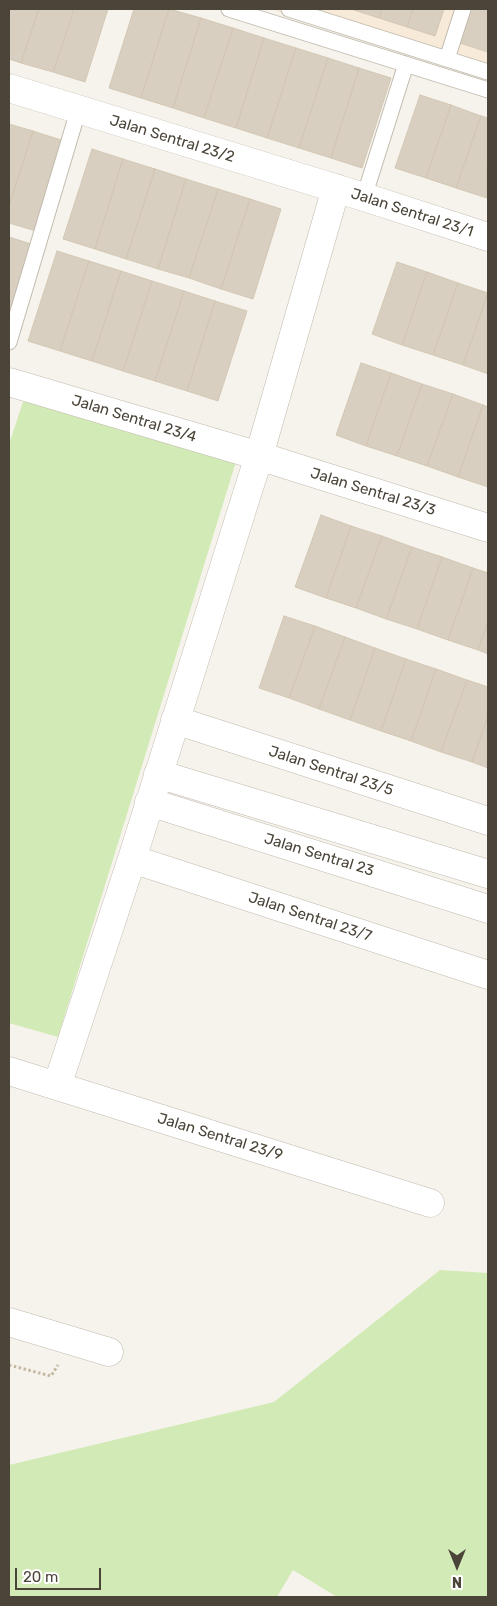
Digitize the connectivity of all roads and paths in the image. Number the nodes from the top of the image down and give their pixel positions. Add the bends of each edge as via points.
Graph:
1 (229, 9) edge
2 (290, 9) edge
3 (463, 9) edge
4 (447, 59) junction
5 (406, 64) junction
6 (488, 72) edge
7 (9, 88) edge
8 (488, 90) edge
9 (78, 111) junction
10 (336, 188) junction
11 (364, 197) junction
12 (488, 237) edge
13 (9, 342) edge
14 (9, 382) edge
15 (259, 456) junction
16 (488, 528) edge
17 (175, 720) junction
18 (158, 774) junction
19 (149, 802) junction
20 (488, 821) edge
21 (132, 860) junction
22 (488, 874) edge
23 (488, 908) edge
24 (488, 975) edge
25 (9, 1071) edge
26 (57, 1086) junction
27 (430, 1203) dead end
28 (9, 1322) edge
29 (110, 1352) dead end

1 - 5 lane
2 - 4 lane
3 - 4 lane
4 - 6 lane
5 - 8 lane
5 - 11 lane
7 - 9 street, Jalan Sentral 23/2
9 - 10 street, Jalan Sentral 23/2
9 - 13 lane
10 - 11 street, Jalan Sentral 23/1
10 - 15 street
11 - 12 street, Jalan Sentral 23/1
14 - 15 street, Jalan Sentral 23/4
15 - 16 street, Jalan Sentral 23/3
15 - 17 street
17 - 18 street
17 - 20 street, Jalan Sentral 23/5
18 - 19 street
18 - 22 street, Jalan Sentral 23
19 - 21 street
19 - 23 street, Jalan Sentral 23
21 - 24 street, Jalan Sentral 23/7
21 - 26 street
25 - 26 street, Jalan Sentral 23/9
26 - 27 street, Jalan Sentral 23/9
28 - 29 street

